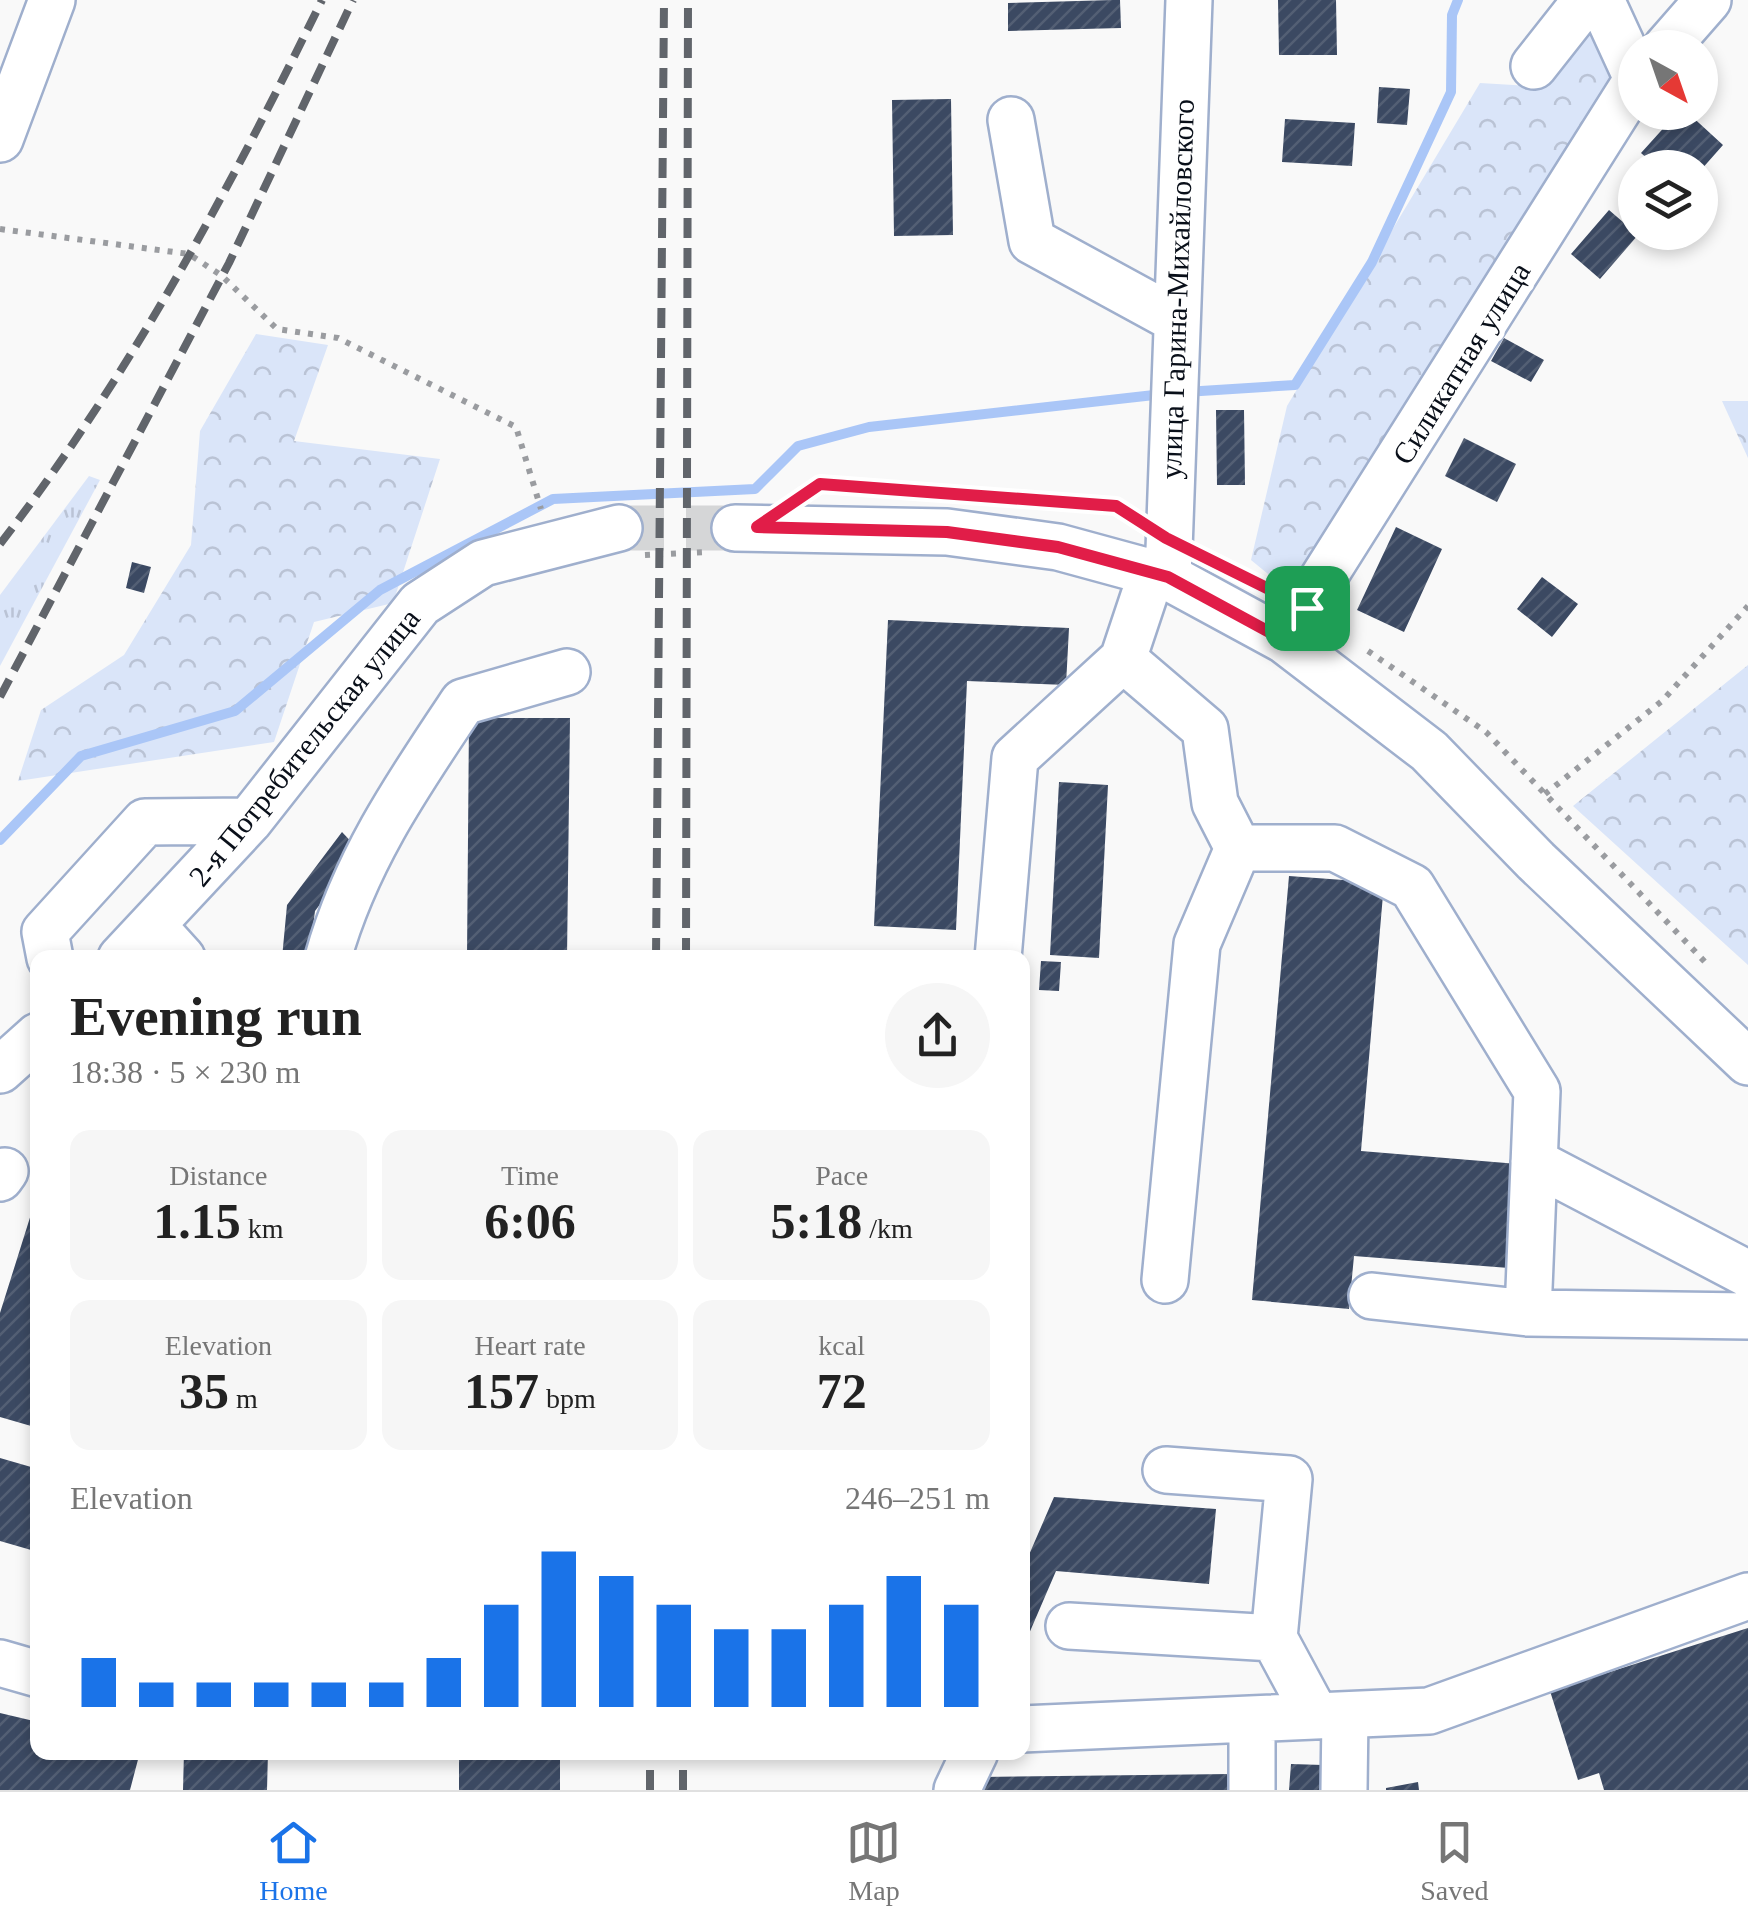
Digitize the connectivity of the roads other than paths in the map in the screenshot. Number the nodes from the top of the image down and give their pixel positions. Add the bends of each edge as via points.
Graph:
1 (52, 0) edge
2 (1189, 0) edge
3 (1586, 0) edge
4 (1601, 0) edge
5 (1708, 0) edge
6 (1682, 30) edge
7 (1618, 37) edge
8 (1534, 66) dead end
9 (1618, 110) edge
10 (1011, 120) dead end
11 (0, 139) edge
12 (1175, 318) junction
13 (736, 536) tunnel mouth
14 (624, 542) tunnel mouth
15 (1162, 562) junction
16 (1284, 640) junction
17 (1123, 659) junction
18 (567, 672) dead end
19 (249, 821) junction
20 (1238, 848) junction
21 (167, 942) edge
22 (48, 950) edge
23 (330, 950) edge
24 (999, 950) edge
25 (30, 1043) edge
26 (1748, 1062) edge
27 (0, 1070) edge
28 (1534, 1162) junction
29 (1748, 1274) edge
30 (1165, 1280) dead end
31 (1372, 1296) dead end
32 (1528, 1313) junction
33 (1748, 1316) edge
34 (1166, 1470) dead end
35 (1748, 1596) edge
36 (1069, 1626) dead end
37 (1274, 1638) junction
38 (0, 1663) edge
39 (30, 1672) edge
40 (1330, 1715) junction
41 (1252, 1719) junction
42 (1030, 1729) edge
43 (970, 1760) edge
44 (957, 1790) edge
45 (1252, 1790) edge
46 (1344, 1790) edge

1 - 11 street
2 - 12 street, улица Гарина-Михайловского
3 - 8 street
4 - 7 street
5 - 6 street
9 - 16 street, Силикатная улица
10 - 12 street via 1032,242
12 - 15 street, улица Гарина-Михайловского
13 - 15 street via 947,532
14 - 19 street, 2-я Потребительская улица via 552,545 482,563 420,604
15 - 16 street
15 - 17 street, улица Гарина-Михайловского
16 - 26 street via 1429,751
17 - 20 street via 1205,729 1215,803
17 - 24 street via 1014,758
18 - 23 street via 463,702 381,824 344,902
19 - 21 street, 2-я Потребительская улица
19 - 22 street via 145,822 44,932
20 - 28 street via 1335,848 1412,886 1537,1090
20 - 30 street via 1197,944
25 - 27 street
28 - 29 street
28 - 32 street
31 - 32 street
32 - 33 street
34 - 37 street via 1288,1479
35 - 40 street via 1429,1711
36 - 37 street
37 - 40 street
38 - 39 street
40 - 41 street
40 - 46 street
41 - 42 street
41 - 45 street
43 - 44 street

